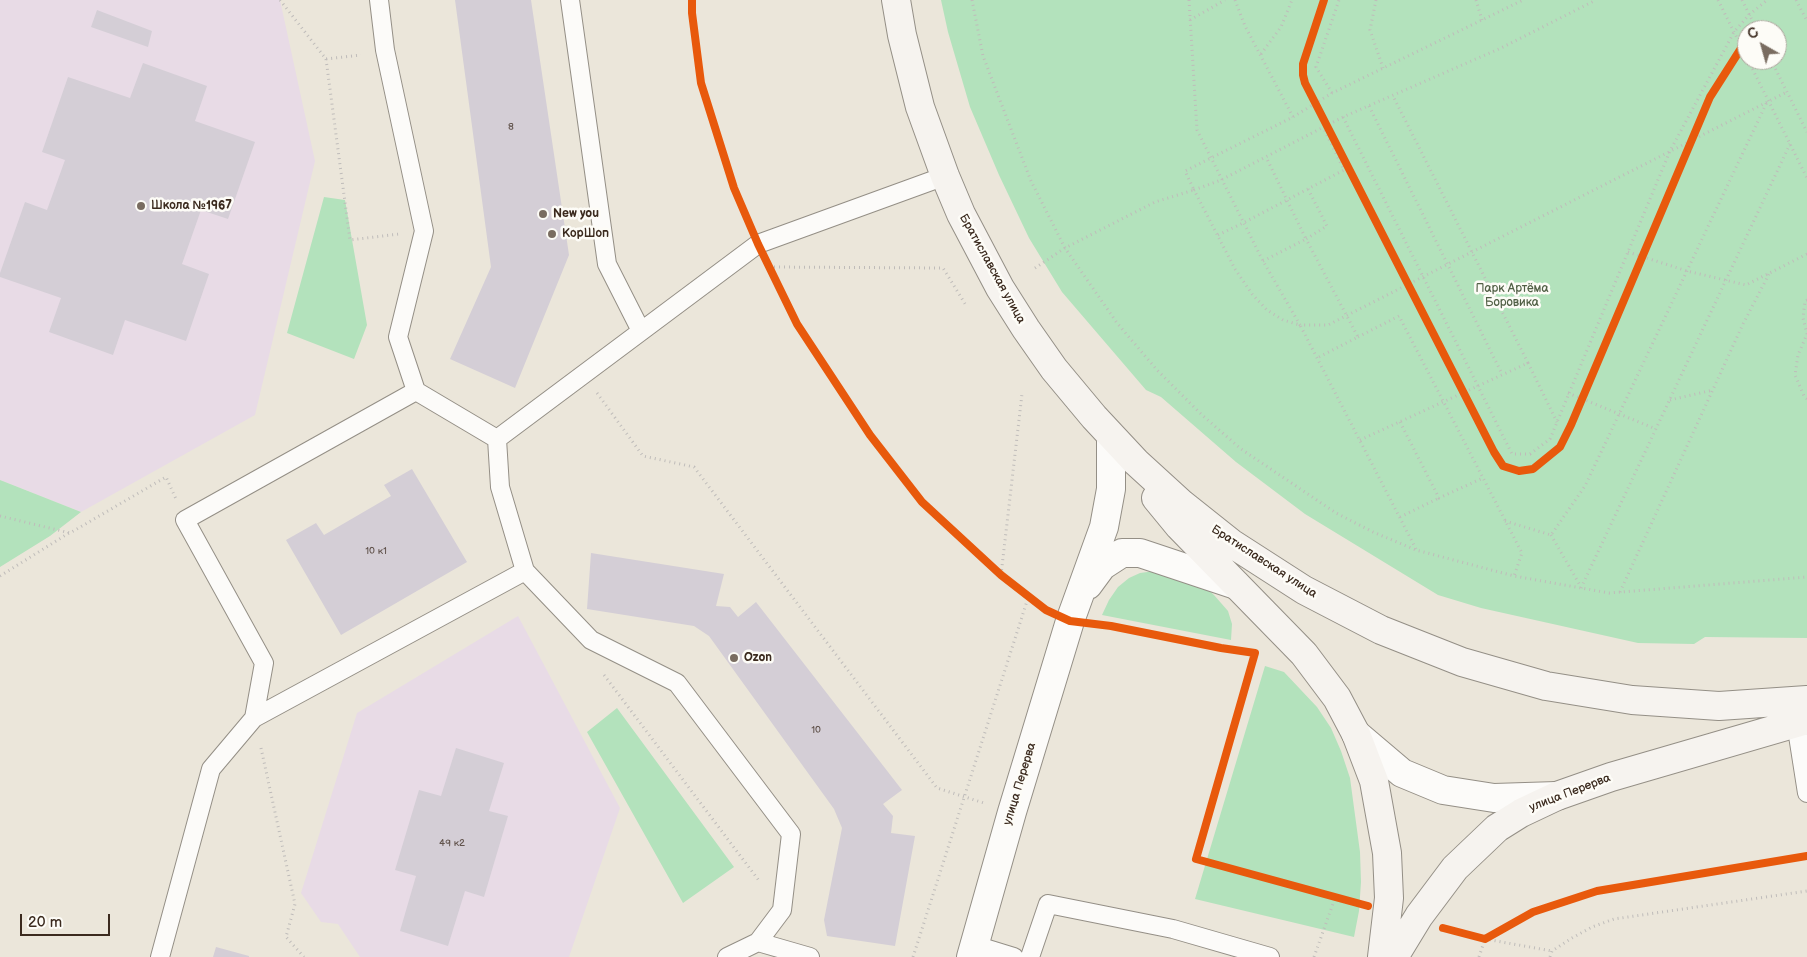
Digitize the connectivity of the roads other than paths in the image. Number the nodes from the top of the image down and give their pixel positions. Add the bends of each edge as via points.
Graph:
1 (379, 0) edge
2 (570, 0) edge
3 (896, 0) edge
4 (945, 176) junction
5 (641, 331) junction
6 (1054, 369) junction
7 (416, 391) junction
8 (497, 439) junction
9 (1111, 442) junction
10 (525, 571) junction
11 (1236, 585) junction
12 (1072, 617) junction
13 (1803, 714) edge
14 (254, 718) junction
15 (1356, 734) junction
16 (1807, 793) edge
17 (1557, 796) junction
18 (758, 942) junction
19 (973, 951) edge
20 (160, 957) edge
21 (727, 957) edge
22 (810, 957) edge
23 (1014, 957) edge
24 (1030, 957) edge
25 (1270, 957) edge
26 (1382, 957) edge
27 (1394, 957) edge

1 - 7 lane via 385,50 424,231 398,337
2 - 5 lane via 607,264
3 - 4 main road, Братиславская улица via 920,107
4 - 5 lane via 758,244
4 - 6 main road, Братиславская улица via 1000,288
5 - 8 lane
6 - 9 main road, улица Перерва
6 - 13 main road, Братиславская улица via 1136,462 1231,543 1304,590 1382,630 1472,665 1546,686 1632,700
7 - 8 lane
7 - 14 lane via 186,520 264,663
8 - 10 lane via 500,487
9 - 11 main road, улица Перерва via 1179,526
9 - 12 street, улица Перерва via 1111,489 1104,527
10 - 14 lane
10 - 18 lane via 591,640 677,683 791,834 782,910
11 - 12 street, улица Перерва via 1140,553 1122,553 1102,566 1086,587
11 - 15 main road, улица Перерва via 1304,654 1337,698
12 - 19 street, улица Перерва
13 - 16 lane
13 - 17 main road, улица Перерва
14 - 20 lane via 211,769
15 - 17 street via 1402,773 1443,790 1494,798
15 - 26 main road, улица Перерва via 1374,781 1387,853 1389,898
17 - 27 main road, улица Перерва via 1521,813 1478,845 1455,868 1419,916
18 - 21 lane
18 - 22 lane
19 - 23 lane
24 - 25 lane via 1048,904 1173,930

